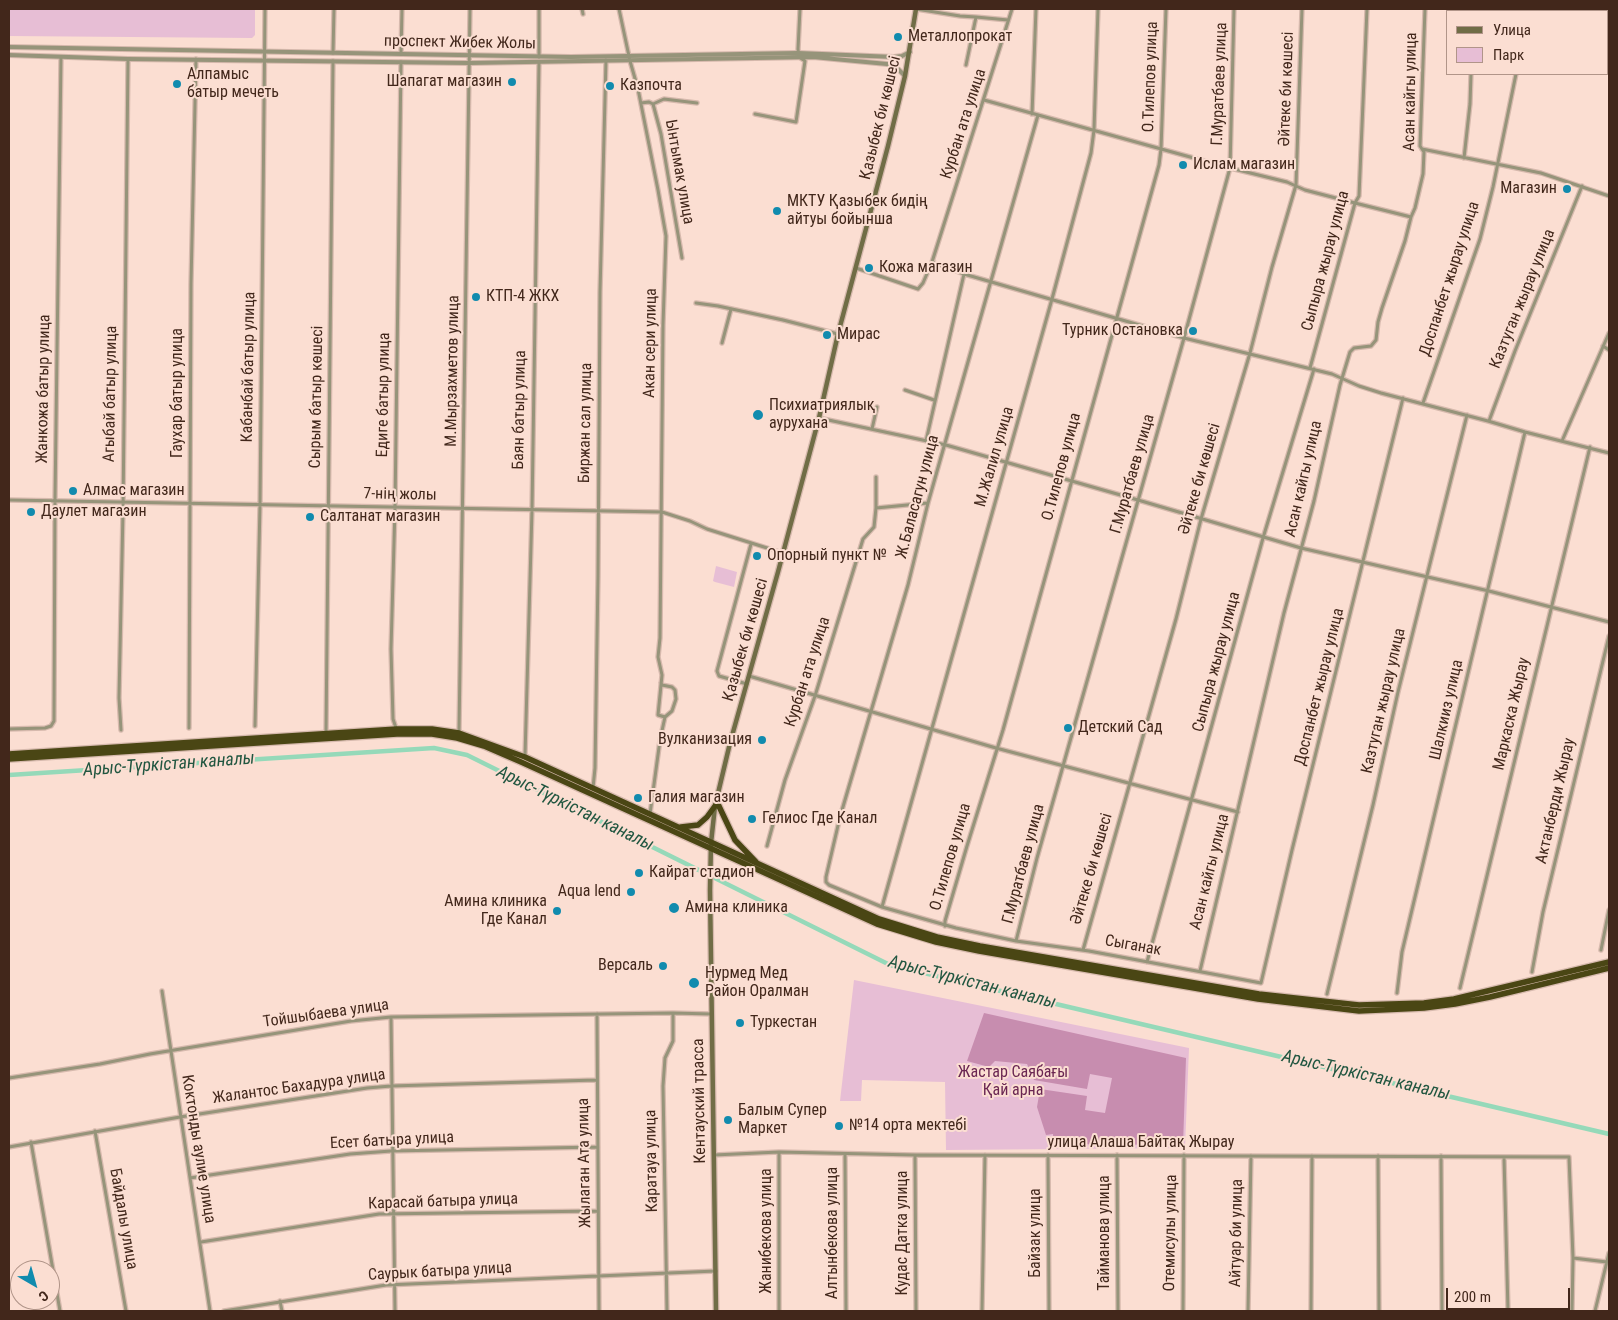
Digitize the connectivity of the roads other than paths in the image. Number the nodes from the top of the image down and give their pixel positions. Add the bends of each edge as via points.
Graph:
1 (265, 9) edge
2 (334, 9) edge
3 (402, 9) edge
4 (470, 9) edge
5 (539, 9) edge
6 (582, 9) edge
7 (619, 9) edge
8 (800, 9) edge
9 (916, 9) edge
10 (1012, 9) edge
11 (1036, 9) edge
12 (1098, 9) edge
13 (1166, 9) edge
14 (1234, 9) edge
15 (1302, 9) edge
16 (1367, 9) edge
17 (1425, 9) edge
18 (583, 14) dead end
19 (976, 17) junction
20 (1008, 20) junction
21 (9, 47) edge
22 (263, 52) junction
23 (910, 52) junction
24 (333, 53) junction
25 (401, 54) junction
26 (9, 55) edge
27 (469, 55) junction
28 (799, 55) junction
29 (61, 57) junction
30 (539, 57) junction
31 (629, 58) junction
32 (128, 59) junction
33 (196, 59) junction
34 (606, 59) junction
35 (263, 60) junction
36 (333, 61) junction
37 (401, 62) junction
38 (539, 62) junction
39 (469, 64) junction
40 (966, 65) dead end
41 (1471, 75) edge
42 (1516, 75) edge
43 (905, 76) junction
44 (984, 100) junction
45 (640, 103) junction
46 (696, 103) dead end
47 (653, 104) junction
48 (755, 114) dead end
49 (1032, 114) junction
50 (1038, 115) junction
51 (1094, 130) junction
52 (1161, 149) junction
53 (1422, 149) junction
54 (1464, 158) junction
55 (1497, 164) junction
56 (1230, 168) junction
57 (1296, 185) junction
58 (1582, 186) junction
59 (1609, 196) edge
60 (1355, 203) junction
61 (1411, 217) junction
62 (682, 258) dead end
63 (932, 262) junction
64 (856, 268) junction
65 (964, 274) junction
66 (991, 283) junction
67 (1052, 299) junction
68 (696, 303) dead end
69 (731, 308) junction
70 (1116, 319) junction
71 (1609, 333) edge
72 (838, 334) junction
73 (1184, 338) junction
74 (722, 343) dead end
75 (1603, 346) junction
76 (1609, 350) edge
77 (1250, 353) junction
78 (1312, 369) junction
79 (1342, 378) junction
80 (905, 390) dead end
81 (1403, 398) junction
82 (934, 400) junction
83 (1423, 403) junction
84 (877, 407) dead end
85 (1467, 415) junction
86 (819, 418) junction
87 (1489, 421) junction
88 (872, 429) junction
89 (1526, 432) junction
90 (926, 441) junction
91 (1562, 441) junction
92 (946, 445) junction
93 (1590, 447) junction
94 (1609, 453) edge
95 (1006, 462) junction
96 (876, 477) dead end
97 (1072, 480) junction
98 (9, 500) edge
99 (55, 500) junction
100 (1138, 500) junction
101 (122, 502) junction
102 (191, 504) junction
103 (928, 504) junction
104 (260, 505) junction
105 (328, 506) junction
106 (395, 508) junction
107 (876, 508) junction
108 (463, 509) junction
109 (532, 510) junction
110 (598, 510) junction
111 (662, 512) junction
112 (1201, 519) junction
113 (1264, 538) junction
114 (751, 544) junction
115 (1301, 548) junction
116 (783, 554) junction
117 (1363, 562) junction
118 (1427, 577) junction
119 (1489, 591) junction
120 (1551, 606) junction
121 (1609, 622) edge
122 (1609, 636) edge
123 (749, 676) junction
124 (661, 683) junction
125 (747, 684) junction
126 (815, 696) junction
127 (870, 712) junction
128 (665, 718) junction
129 (255, 726) dead end
130 (9, 728) edge
131 (189, 728) dead end
132 (397, 729) junction
133 (120, 730) dead end
134 (932, 730) junction
135 (459, 733) junction
136 (326, 734) junction
137 (996, 748) junction
138 (9, 754) edge
139 (525, 757) junction
140 (9, 759) edge
141 (1064, 767) junction
142 (1129, 784) junction
143 (593, 788) junction
144 (1191, 801) junction
145 (716, 804) junction
146 (1238, 812) junction
147 (650, 814) junction
148 (680, 827) junction
149 (711, 846) junction
150 (768, 846) dead end
151 (757, 863) junction
152 (711, 866) joint
153 (829, 885) joint
154 (882, 907) junction
155 (1609, 910) edge
156 (945, 926) junction
157 (1016, 941) junction
158 (1083, 950) junction
159 (1601, 950) dead end
160 (1148, 962) junction
161 (1609, 962) edge
162 (1609, 968) edge
163 (1200, 971) junction
164 (1532, 972) dead end
165 (1261, 983) joint
166 (1460, 988) dead end
167 (162, 991) dead end
168 (1397, 993) dead end
169 (1327, 994) dead end
170 (673, 1013) junction
171 (597, 1014) junction
172 (711, 1014) junction
173 (391, 1017) junction
174 (170, 1051) junction
175 (9, 1078) edge
176 (596, 1080) junction
177 (391, 1086) junction
178 (180, 1117) junction
179 (95, 1132) junction
180 (31, 1142) junction
181 (9, 1147) edge
182 (598, 1147) junction
183 (392, 1151) junction
184 (780, 1152) junction
185 (846, 1154) junction
186 (714, 1155) junction
187 (915, 1155) junction
188 (985, 1155) junction
189 (1048, 1155) junction
190 (1118, 1155) junction
191 (1184, 1156) junction
192 (1251, 1156) junction
193 (1312, 1156) junction
194 (1378, 1156) junction
195 (1441, 1156) junction
196 (1504, 1156) junction
197 (190, 1178) junction
198 (598, 1211) junction
199 (394, 1214) junction
200 (200, 1242) junction
201 (1609, 1254) edge
202 (1573, 1258) junction
203 (1607, 1262) junction
204 (716, 1271) junction
205 (666, 1273) junction
206 (600, 1277) junction
207 (394, 1285) junction
208 (280, 1301) junction
209 (60, 1311) edge
210 (126, 1311) edge
211 (210, 1311) edge
212 (224, 1311) edge
213 (282, 1311) edge
214 (395, 1311) edge
215 (599, 1311) edge
216 (667, 1311) edge
217 (716, 1311) edge
218 (779, 1311) edge
219 (846, 1311) edge
220 (916, 1311) edge
221 (982, 1311) edge
222 (1048, 1311) edge
223 (1118, 1311) edge
224 (1183, 1311) edge
225 (1248, 1311) edge
226 (1311, 1311) edge
227 (1379, 1311) edge
228 (1442, 1311) edge
229 (1508, 1311) edge
230 (1572, 1311) edge
231 (1595, 1311) edge

1 - 22 street, Кабанбай батыр улица
2 - 24 street
3 - 25 street
4 - 27 street, М.Мырзахметов улица
5 - 30 street
6 - 18 street
7 - 31 street, Акан сери улица
8 - 28 street
9 - 19 street
9 - 23 main road, Қазыбек би көшесі
10 - 20 street, Курбан ата улица
11 - 49 street
12 - 51 street, М.Жалил улица
13 - 52 street, О.Тилепов улица
14 - 56 street, Г.Муратбаев улица
15 - 57 street, Әйтеке би көшесі
16 - 60 street, Сыпыра жырау улица via 1359,196
17 - 53 street, Асан кайгы улица
19 - 20 street
19 - 40 street
20 - 44 street, Курбан ата улица
21 - 22 street, проспект Жибек Жолы
22 - 24 street, проспект Жибек Жолы
22 - 35 street, Кабанбай батыр улица
23 - 28 street, проспект Жибек Жолы via 894,57
23 - 43 main road, Қазыбек би көшесі
24 - 25 street, проспект Жибек Жолы
25 - 27 street, проспект Жибек Жолы
26 - 29 street, проспект Жибек Жолы
27 - 30 street, проспект Жибек Жолы
27 - 39 street, М.Мырзахметов улица
28 - 31 street, проспект Жибек Жолы
28 - 43 street, проспект Жибек Жолы via 887,64
28 - 48 street via 805,61 796,122
29 - 32 street, проспект Жибек Жолы
29 - 99 street, Жанкожа батыр улица
30 - 34 street, проспект Жибек Жолы
31 - 34 street, проспект Жибек Жолы
31 - 45 street, Акан сери улица
32 - 33 street, проспект Жибек Жолы
32 - 101 street, Агыбай батыр улица
33 - 35 street, проспект Жибек Жолы
33 - 102 street, Гаухар батыр улица
34 - 38 street, проспект Жибек Жолы
34 - 110 street, Биржан сал улица
35 - 36 street, проспект Жибек Жолы
35 - 104 street, Кабанбай батыр улица
36 - 37 street, проспект Жибек Жолы
36 - 105 street, Сырым батыр көшесі
37 - 39 street, проспект Жибек Жолы
37 - 106 street, Едиге батыр улица
38 - 39 street, проспект Жибек Жолы
38 - 109 street, Баян батыр улица
39 - 108 street, М.Мырзахметов улица
41 - 54 street
42 - 55 street, Доспанбет жырау улица
43 - 64 main road, Қазыбек би көшесі
44 - 49 street
44 - 63 street, Курбан ата улица
45 - 47 street, Ынтымак улица
45 - 111 street, Акан сери улица via 666,236
46 - 47 street via 664,99
47 - 62 street, Ынтымак улица
49 - 50 street
50 - 51 street
50 - 66 street, Ж.Баласагун улица
51 - 52 street
51 - 67 street, М.Жалил улица via 1091,153
52 - 56 street
52 - 70 street, О.Тилепов улица
53 - 54 street
53 - 61 street, Асан кайгы улица via 1423,174
54 - 55 street
55 - 58 street
55 - 83 street, Доспанбет жырау улица via 1480,239
56 - 57 street
56 - 73 street, Г.Муратбаев улица
57 - 60 street
57 - 77 street, Әйтеке би көшесі
58 - 59 street
58 - 87 street, Казтуган жырау улица
60 - 61 street
60 - 78 street, Сыпыра жырау улица
61 - 79 street, Асан кайгы улица via 1378,322 1376,340 1371,346 1354,348 1350,352
63 - 64 street, Курбан ата улица via 918,289
63 - 65 street
64 - 72 main road, Қазыбек би көшесі
65 - 66 street
65 - 82 street
66 - 67 street
66 - 92 street, Ж.Баласагун улица
67 - 70 street
67 - 95 street, М.Жалил улица
68 - 69 street
69 - 72 street
69 - 74 street
70 - 73 street
70 - 97 street, О.Тилепов улица
71 - 75 street
72 - 86 main road, Қазыбек би көшесі
73 - 77 street
73 - 100 street, Г.Муратбаев улица
75 - 76 street
75 - 91 street
77 - 78 street
77 - 112 street, Әйтеке би көшесі
78 - 79 street
78 - 113 street, Сыпыра жырау улица
79 - 81 street
79 - 115 street, Асан кайгы улица
80 - 82 street
81 - 83 street
81 - 117 street, Доспанбет жырау улица
82 - 90 street
83 - 85 street
84 - 88 street
85 - 87 street
85 - 118 street, Казтуган жырау улица
86 - 88 street
86 - 116 main road, Қазыбек би көшесі
87 - 89 street
88 - 90 street
89 - 91 street
89 - 119 street, Шалкииз улица
90 - 92 street
91 - 93 street
92 - 95 street
92 - 103 street, Ж.Баласагун улица
93 - 94 street
93 - 120 street, Маркаска Жырау
95 - 97 street
95 - 134 street, М.Жалил улица
96 - 107 street, Курбан ата улица
97 - 100 street
97 - 137 street, О.Тилепов улица
98 - 99 street, 7-нің жолы
99 - 101 street, 7-нің жолы
99 - 130 street, Жанкожа батыр улица via 54,721 44,728
100 - 112 street
100 - 141 street, Г.Муратбаев улица
101 - 102 street, 7-нің жолы
101 - 133 street, Агыбай батыр улица
102 - 104 street, 7-нің жолы
102 - 131 street, Гаухар батыр улица
103 - 107 street
103 - 127 street, Ж.Баласагун улица
104 - 105 street, 7-нің жолы
104 - 129 street, Кабанбай батыр улица
105 - 106 street, 7-нің жолы
105 - 136 street, Сырым батыр көшесі
106 - 108 street, 7-нің жолы
106 - 132 street, Едиге батыр улица via 391,649 393,719
107 - 126 street, Курбан ата улица via 874,527 863,539
108 - 109 street, 7-нің жолы
108 - 135 street, М.Мырзахметов улица
109 - 110 street, 7-нің жолы
109 - 139 street, Баян батыр улица
110 - 111 street, 7-нің жолы
110 - 143 street, Биржан сал улица
111 - 114 street, 7-нің жолы
111 - 124 street, Акан сери улица via 658,656
112 - 113 street
112 - 142 street, Әйтеке би көшесі
113 - 115 street
113 - 144 street, Сыпыра жырау улица
114 - 116 street, 7-нің жолы
114 - 125 street via 717,671 719,676
115 - 117 street
115 - 146 street, Асан кайгы улица
116 - 123 main road, Қазыбек би көшесі
117 - 118 street
117 - 165 street, Доспанбет жырау улица
118 - 119 street
118 - 169 street, Казтуган жырау улица
119 - 120 street
119 - 168 street, Шалкииз улица via 1402,952
120 - 121 street
120 - 166 street, Маркаска Жырау
122 - 164 street, Актанберди Жырау via 1566,807
123 - 125 main road, Қазыбек би көшесі
123 - 126 street
124 - 128 street, Акан сери улица via 658,714
124 - 128 street, Акан сери улица via 675,690 672,711
125 - 145 main road, Қазыбек би көшесі
126 - 127 street
126 - 150 street, Курбан ата улица via 785,780
127 - 134 street
127 - 153 street, Ж.Баласагун улица via 830,858 826,880
128 - 147 street, Акан сери улица
132 - 135 highway
132 - 136 highway
134 - 137 street
134 - 154 street, М.Жалил улица
135 - 139 highway
136 - 138 highway
137 - 141 street
137 - 156 street, О.Тилепов улица
139 - 143 highway
140 - 149 highway via 432,734 484,746
141 - 142 street
141 - 157 street, Г.Муратбаев улица
142 - 144 street
142 - 158 street, Әйтеке би көшесі
143 - 147 highway
144 - 146 street
144 - 160 street, Сыпыра жырау улица
145 - 148 highway via 708,817 698,824
145 - 149 main road, Қазыбек би көшесі
145 - 151 highway via 735,840
146 - 163 street, Асан кайгы улица
147 - 148 highway
148 - 149 highway
149 - 151 highway
149 - 152 main road, Қазыбек би көшесі
149 - 162 highway via 835,906 910,935 979,951 1258,999 1359,1011 1424,1008 1490,997
151 - 161 highway via 879,919 937,937 1326,1002 1394,1005 1446,1000
152 - 172 main road, Кентауский трасса
153 - 154 street, Сыганак
154 - 156 street, Сыганак
155 - 159 street
156 - 157 street, Сыганак
157 - 158 street, Сыганак
158 - 160 street, Сыганак
160 - 163 street, Сыганак
163 - 165 street, Сыганак
167 - 174 street, Коктонды аулие улица
170 - 171 street, Тойшыбаева улица
170 - 172 street, Тойшыбаева улица
170 - 205 street, Каратауа улица via 674,1041 665,1058 663,1086
171 - 173 street, Тойшыбаева улица
171 - 176 street, Жылаган Ата улица
172 - 186 main road, Кентауский трасса
173 - 174 street, Тойшыбаева улица
173 - 177 street
174 - 175 street, Тойшыбаева улица
174 - 178 street, Коктонды аулие улица
176 - 177 street, Жалантос Бахадура улица
176 - 182 street, Жылаган Ата улица
177 - 178 street, Жалантос Бахадура улица
177 - 183 street
178 - 179 street, Жалантос Бахадура улица
178 - 197 street, Коктонды аулие улица
179 - 180 street, Жалантос Бахадура улица
179 - 210 street, Байдалы улица
180 - 181 street, Жалантос Бахадура улица
180 - 209 street
182 - 183 street, Есет батыра улица
182 - 198 street, Жылаган Ата улица
183 - 197 street, Есет батыра улица via 350,1154
183 - 199 street
184 - 185 street, улица Алаша Байтақ Жырау
184 - 186 street, улица Алаша Байтақ Жырау
184 - 218 street, Жанибекова улица
185 - 187 street, улица Алаша Байтақ Жырау
185 - 219 street, Алтынбекова улица
186 - 204 main road, Кентауский трасса
187 - 188 street, улица Алаша Байтақ Жырау
187 - 220 street, Кудас Датка улица
188 - 189 street, улица Алаша Байтақ Жырау
188 - 221 street
189 - 190 street, улица Алаша Байтақ Жырау
189 - 222 street, Байзак улица
190 - 191 street, улица Алаша Байтақ Жырау
190 - 223 street, Тайманова улица
191 - 192 street, улица Алаша Байтақ Жырау
191 - 224 street, Отемисулы улица
192 - 193 street, улица Алаша Байтақ Жырау
192 - 225 street, Айтуар би улица
193 - 194 street, улица Алаша Байтақ Жырау
193 - 226 street
194 - 195 street, улица Алаша Байтақ Жырау
194 - 227 street
195 - 196 street, улица Алаша Байтақ Жырау
195 - 228 street
196 - 202 street, улица Алаша Байтақ Жырау via 1569,1157
196 - 229 street
197 - 200 street, Коктонды аулие улица
198 - 199 street, Карасай батыра улица
198 - 206 street, Жылаган Ата улица
199 - 200 street, Карасай батыра улица
199 - 207 street
200 - 211 street, Коктонды аулие улица
201 - 203 street
202 - 203 street
202 - 230 street
203 - 231 street
204 - 205 street, Саурык батыра улица
204 - 217 main road, Кентауский трасса
205 - 206 street, Саурык батыра улица
205 - 216 street, Каратауа улица
206 - 207 street, Саурык батыра улица
206 - 215 street, Жылаган Ата улица
207 - 208 street, Саурык батыра улица
207 - 214 street
208 - 212 street, Саурык батыра улица
208 - 213 street

